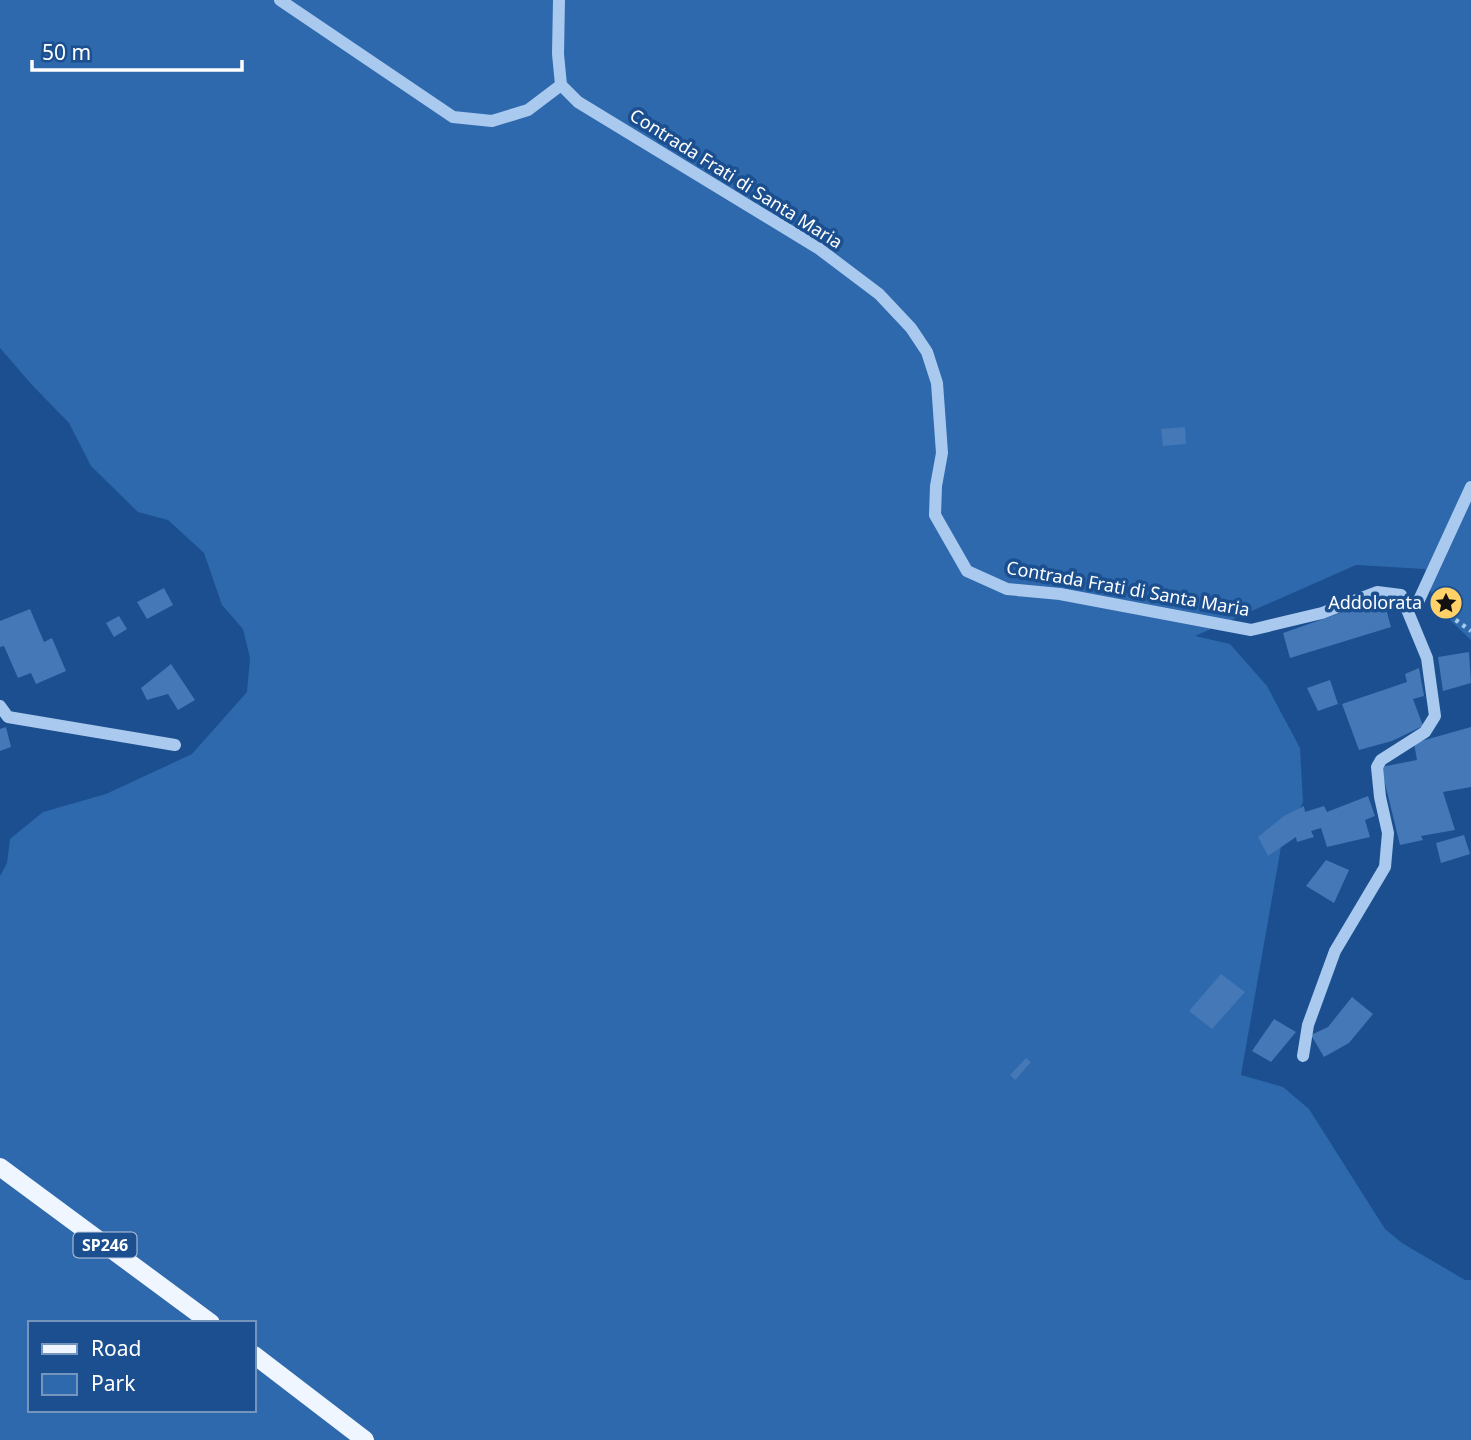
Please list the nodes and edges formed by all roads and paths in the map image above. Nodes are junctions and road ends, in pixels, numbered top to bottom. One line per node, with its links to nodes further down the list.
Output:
1 (280, 0): 3 (street)
2 (559, 0): 3 (street)
3 (561, 85): 8 (street, Contrada Frati di Santa Maria)
4 (1471, 487): 5 (street)
5 (1419, 600)
6 (3, 714): 7 (street)
7 (175, 745)
8 (1303, 1056)
9 (0, 1167): 10 (main road, SP246)
10 (208, 1321)
11 (256, 1357): 12 (main road)
12 (365, 1440)

